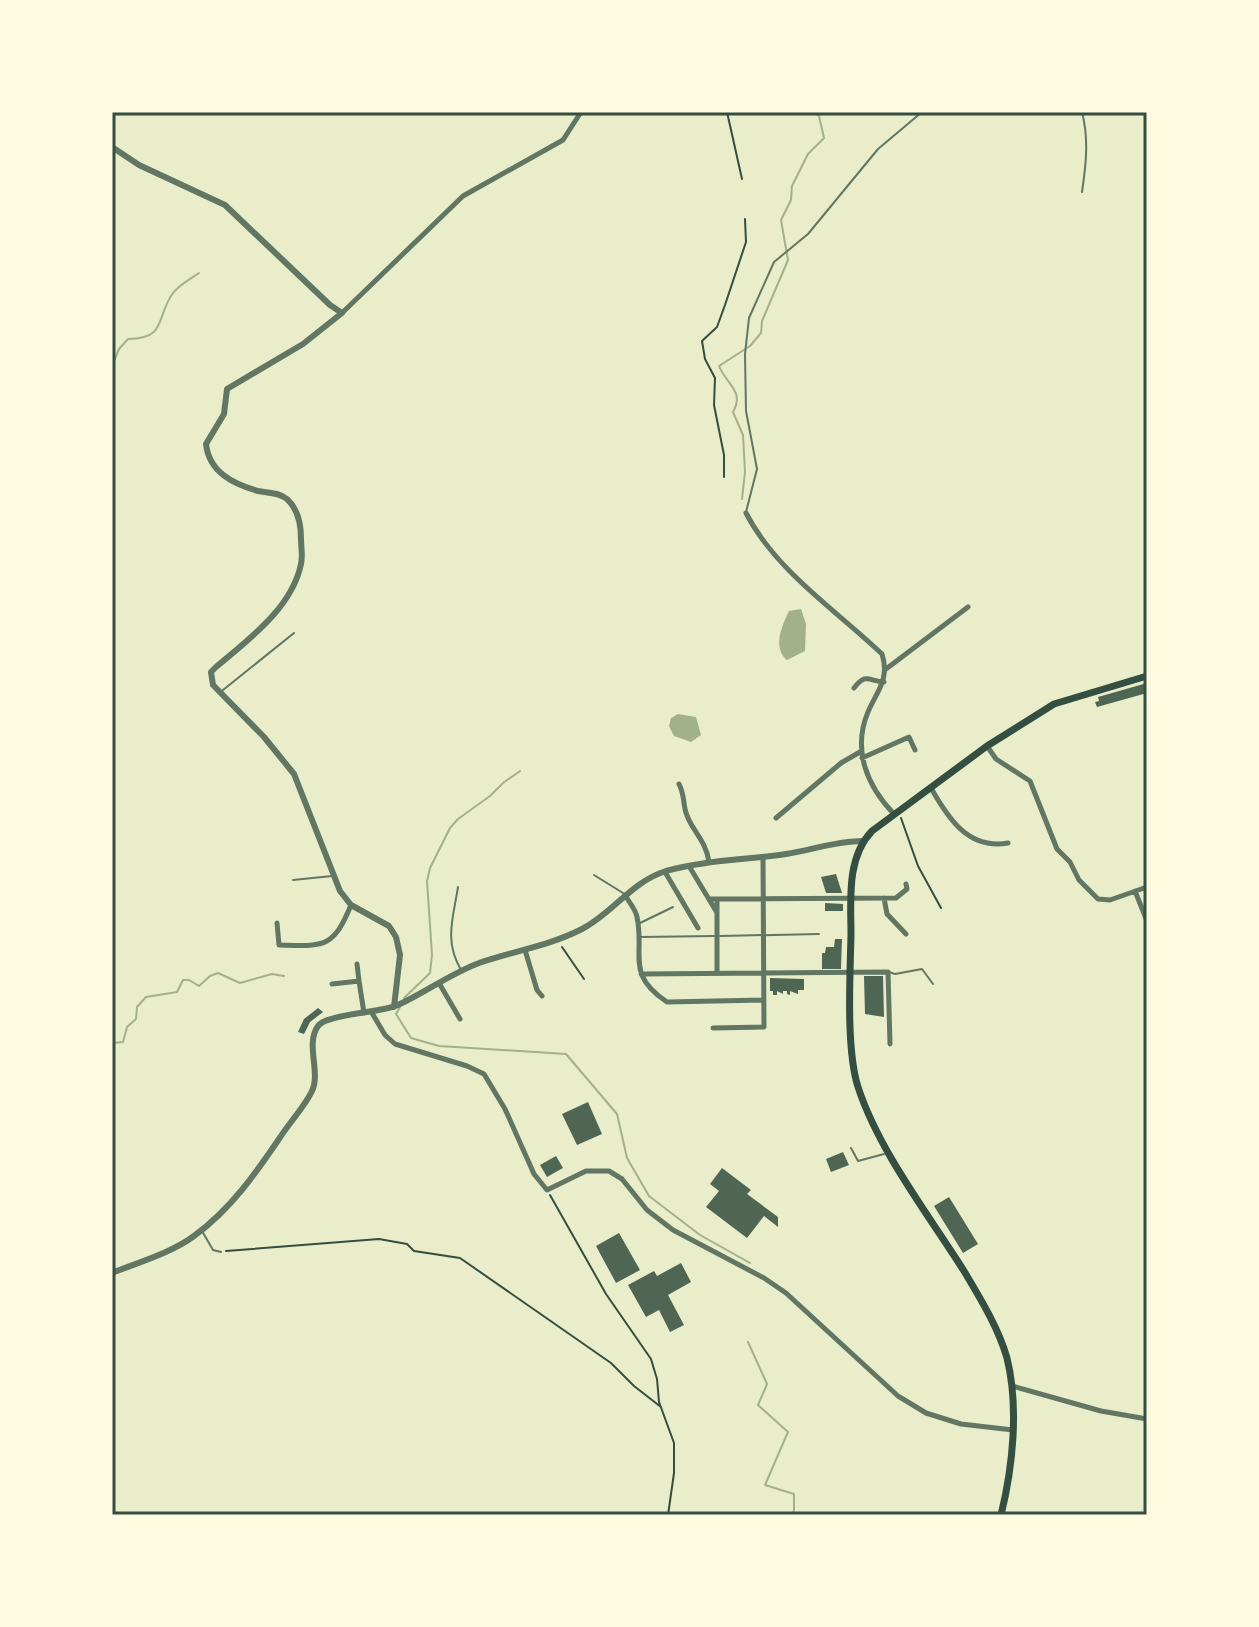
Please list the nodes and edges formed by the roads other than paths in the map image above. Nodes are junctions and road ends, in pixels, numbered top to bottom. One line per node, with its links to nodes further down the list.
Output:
1 (581, 112): 6 (street)
2 (922, 112): 7 (lane)
3 (1082, 112): 5 (lane)
4 (112, 147): 6 (street)
5 (1082, 192)
6 (342, 313): 14 (street)
7 (746, 513): 10 (street)
8 (968, 607): 10 (street)
9 (294, 633): 14 (lane)
10 (885, 669): 12 (street)
11 (1147, 676): 15 (main road)
12 (884, 682): 13 (street); 17 (street)
13 (854, 688)
14 (220, 693): 28 (street)
15 (987, 746): 19 (main road); 34 (street)
16 (915, 750): 17 (street)
17 (861, 755): 20 (street); 21 (street)
18 (679, 784): 25 (street)
19 (930, 787): 20 (main road); 23 (street)
20 (897, 813): 22 (main road)
21 (776, 818)
22 (863, 841): 24 (street); 36 (main road)
23 (1008, 843)
24 (763, 857): 25 (street); 40 (street)
25 (709, 862): 26 (street)
26 (689, 866): 27 (street); 38 (street)
27 (665, 872): 35 (street); 47 (street)
28 (333, 875): 30 (lane); 41 (street)
29 (594, 875): 35 (lane)
30 (293, 880)
31 (906, 884): 37 (street)
32 (458, 887): 55 (lane)
33 (1147, 887): 34 (street)
34 (1135, 891): 44 (street)
35 (624, 894): 46 (street); 53 (street)
36 (851, 898): 37 (street); 40 (street); 56 (main road)
37 (884, 898): 49 (street)
38 (709, 899): 39 (street); 43 (street)
39 (717, 899): 40 (street); 43 (street)
40 (763, 899): 50 (street)
41 (351, 905): 45 (street); 67 (street)
42 (673, 907): 46 (lane)
43 (717, 912): 51 (street)
44 (1147, 921)
45 (277, 923)
46 (637, 925): 52 (street)
47 (698, 928)
48 (819, 934): 50 (lane)
49 (906, 934)
50 (763, 935): 51 (lane); 59 (street)
51 (717, 936): 52 (lane); 58 (street)
52 (637, 937): 60 (street)
53 (525, 950): 55 (street); 65 (street)
54 (357, 964): 61 (street)
55 (461, 970): 62 (street)
56 (850, 972): 57 (street); 59 (street); 73 (main road)
57 (888, 972): 64 (lane); 71 (street)
58 (717, 973): 59 (street); 60 (street)
59 (764, 973): 66 (street)
60 (641, 974): 66 (street)
61 (359, 981): 63 (street); 68 (street)
62 (439, 983): 67 (street); 69 (street)
63 (332, 984)
64 (933, 984)
65 (542, 996)
66 (764, 1000): 70 (street)
67 (395, 1006): 68 (street)
68 (368, 1014): 74 (street); 79 (street)
69 (460, 1019)
70 (713, 1028)
71 (890, 1044)
72 (851, 1148): 73 (lane)
73 (888, 1152): 77 (main road)
74 (202, 1230): 75 (lane); 76 (street)
75 (221, 1252)
76 (112, 1273)
77 (1011, 1386): 78 (street); 79 (main road)
78 (1147, 1419)
79 (1013, 1430): 80 (main road)
80 (1001, 1515)

